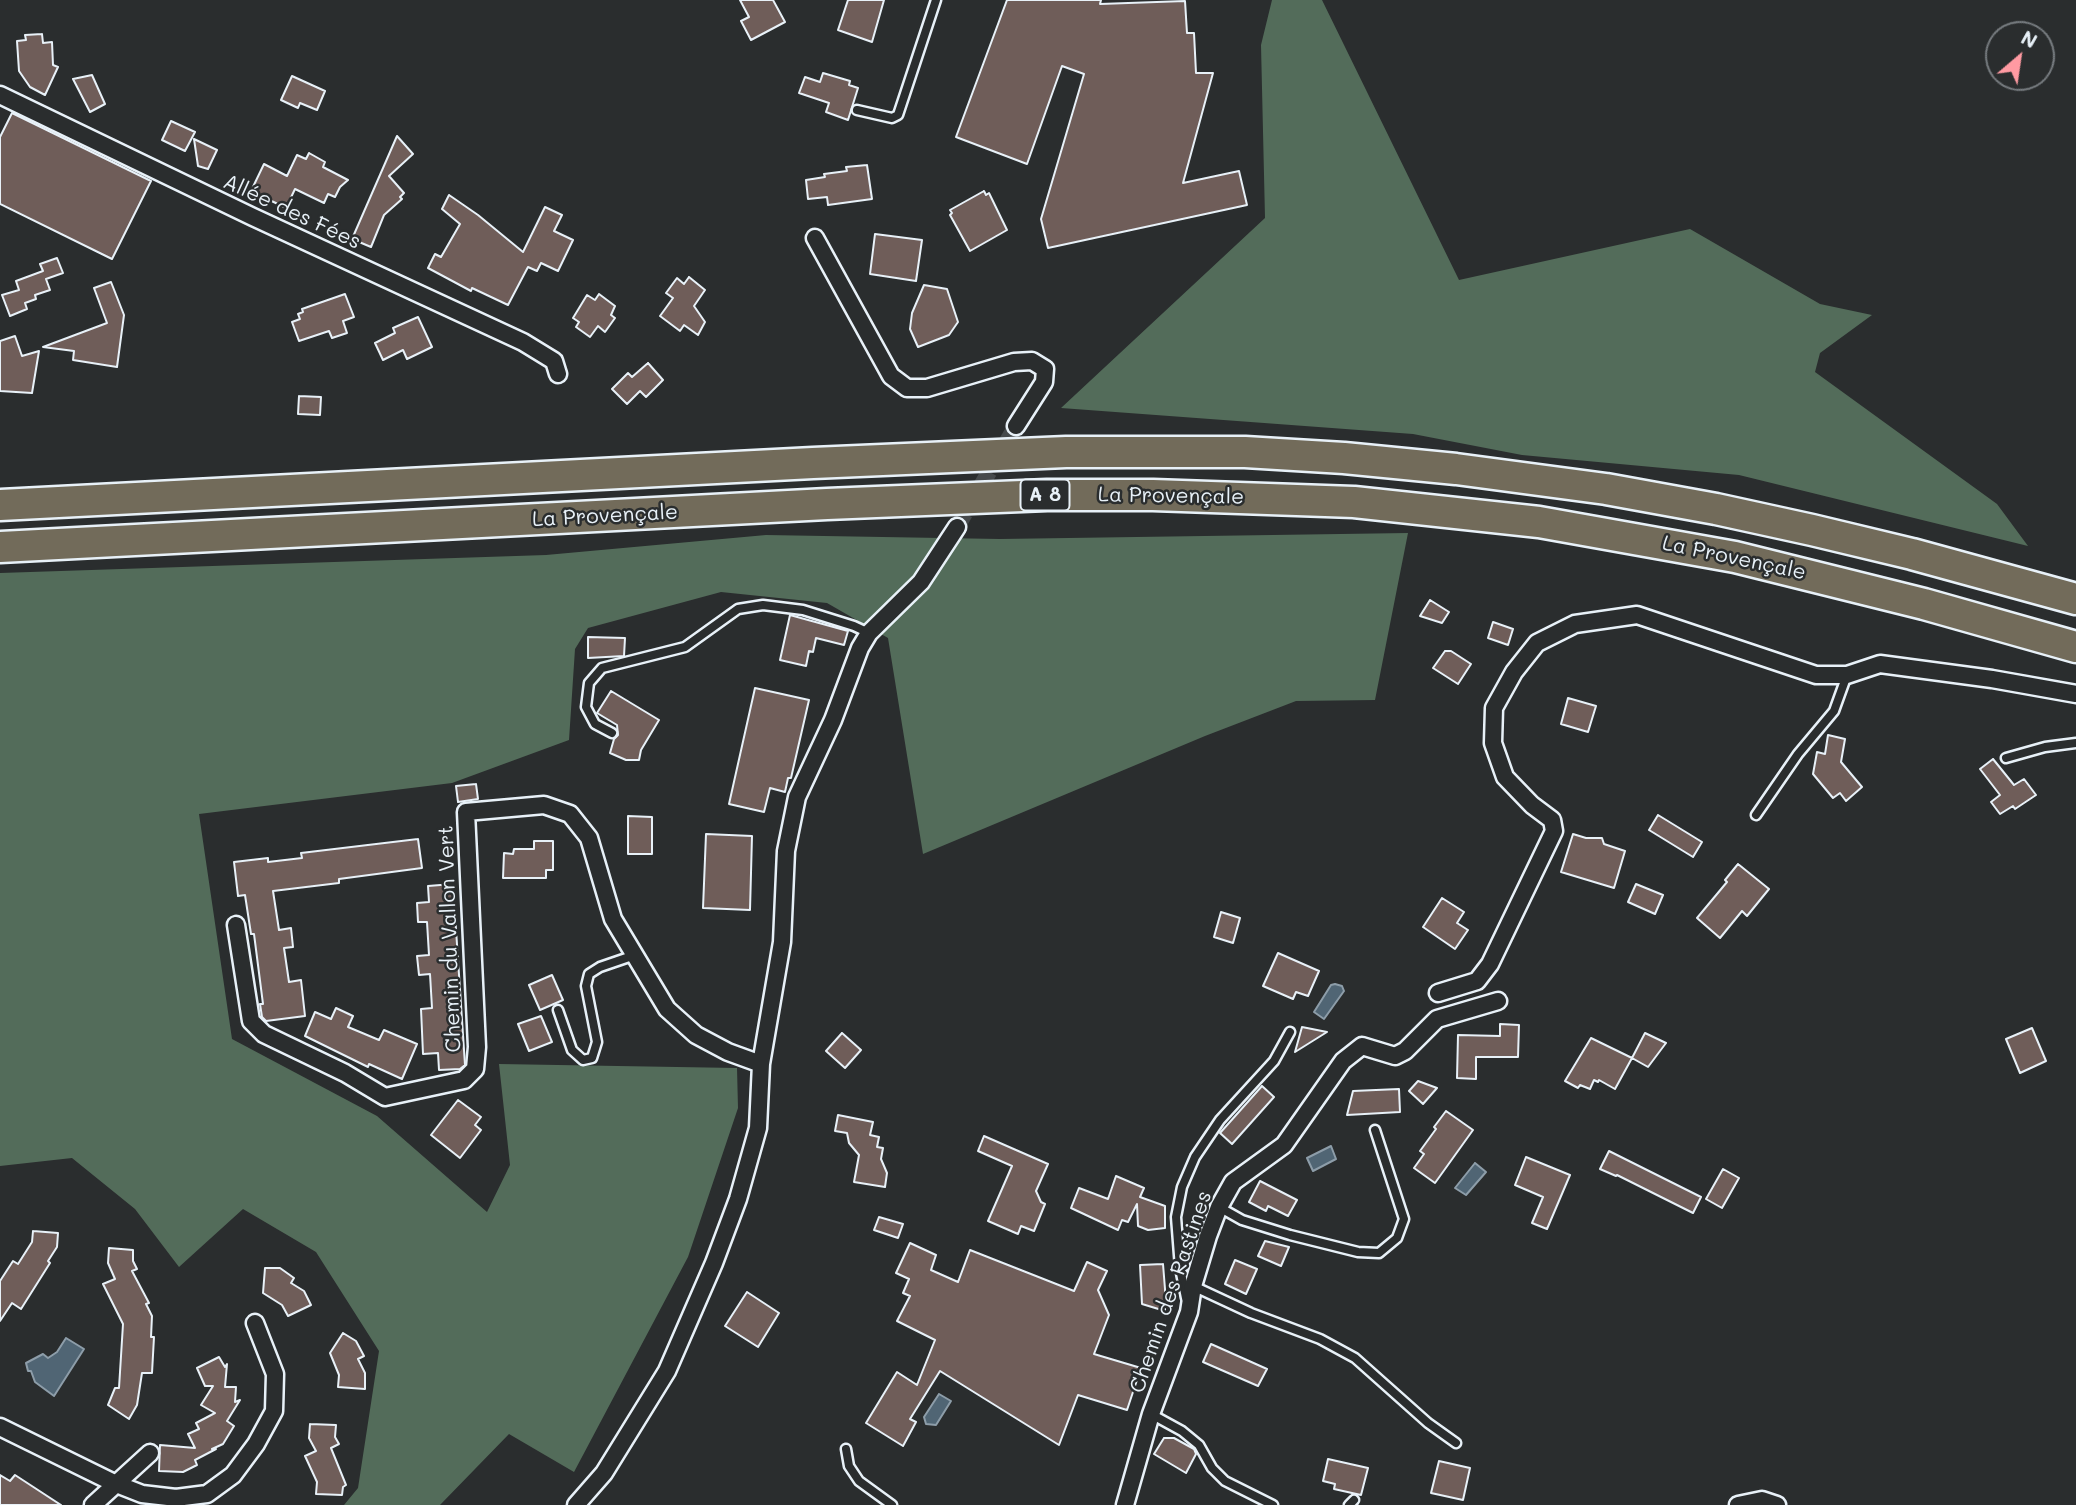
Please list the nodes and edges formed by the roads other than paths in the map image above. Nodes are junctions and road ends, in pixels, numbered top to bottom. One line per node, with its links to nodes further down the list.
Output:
1 (936, 0): 3 (lane)
2 (0, 95): 5 (street, Allée des Fées)
3 (856, 110)
4 (815, 238): 6 (street)
5 (558, 374)
6 (1016, 426)
7 (0, 505): 10 (highway, La Provençale / A 8)
8 (957, 527): 11 (street)
9 (0, 547): 12 (highway, La Provençale / A 8)
10 (2076, 599)
11 (869, 633): 15 (lane); 25 (street)
12 (2076, 647)
13 (1847, 675): 14 (street); 18 (lane); 21 (street)
14 (2076, 694)
15 (612, 733)
16 (2076, 743): 17 (lane)
17 (2006, 758)
18 (1756, 815)
19 (236, 925): 20 (street, Chemin du Vallon Vert)
20 (635, 955): 23 (lane); 25 (street, Chemin du Vallon Vert)
21 (1438, 993)
22 (1498, 1001): 27 (street, Chemin des Rastines)
23 (558, 1010)
24 (1290, 1032): 29 (lane)
25 (761, 1064): 38 (street)
26 (1375, 1130): 27 (lane)
27 (1219, 1206): 28 (street, Chemin des Rastines)
28 (1194, 1286): 29 (street, Chemin des Rastines); 33 (lane)
29 (1189, 1311): 31 (street, Chemin des Rastines)
30 (255, 1323): 36 (street)
31 (1151, 1414): 40 (street, Chemin des Rastines); 41 (lane)
32 (0, 1426): 36 (street)
33 (1456, 1443)
34 (846, 1449): 39 (lane)
35 (150, 1453): 36 (street)
36 (114, 1483): 37 (street)
37 (93, 1505)
38 (576, 1505)
39 (892, 1505)
40 (1125, 1505)
41 (1273, 1505)
42 (1738, 1505): 43 (street)
43 (1777, 1505)

